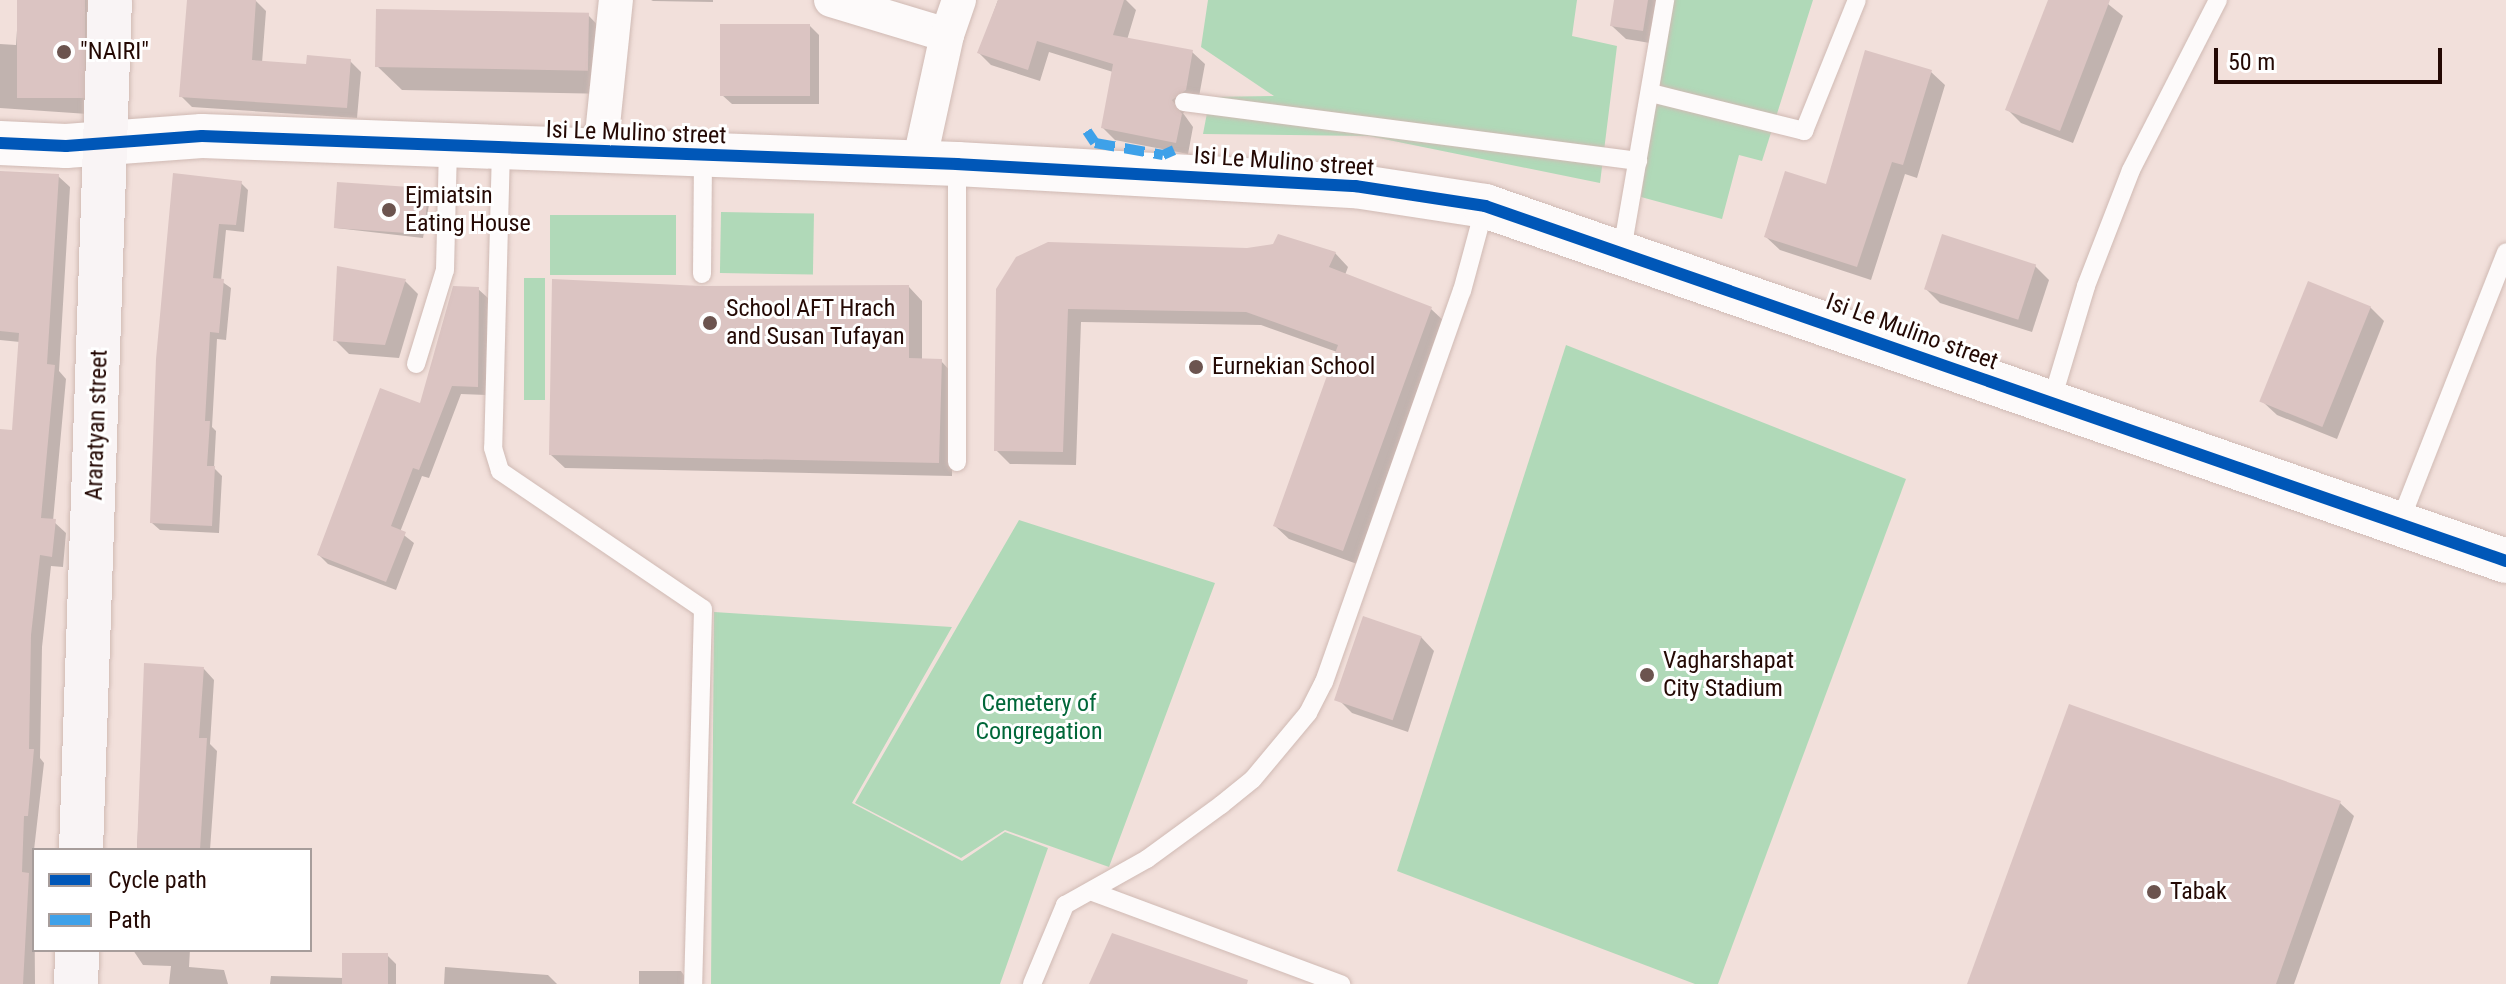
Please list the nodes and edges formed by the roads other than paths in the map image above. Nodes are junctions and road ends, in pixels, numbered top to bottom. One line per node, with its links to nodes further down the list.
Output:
1 (110, 0): 11 (main road, Araratyan street)
2 (616, 0): 15 (street)
3 (831, 0): 8 (street)
4 (959, 0): 8 (street)
5 (1665, 0): 9 (lane)
6 (1857, 0): 9 (lane)
7 (2218, 0): 24 (lane)
8 (947, 35): 18 (street)
9 (1651, 93): 17 (lane)
10 (1184, 102): 17 (lane)
11 (106, 141): 12 (street, Isi Le Mulino street); 13 (street, Isi Le Mulino street); 28 (main road, Araratyan street)
12 (0, 143)
13 (448, 149): 14 (street, Isi Le Mulino street); 23 (lane)
14 (501, 149): 15 (street, Isi Le Mulino street); 32 (lane)
15 (600, 154): 16 (street, Isi Le Mulino street)
16 (703, 158): 18 (street, Isi Le Mulino street); 22 (lane)
17 (1638, 161): 20 (lane)
18 (938, 164): 19 (street, Isi Le Mulino street); 25 (lane)
19 (1485, 206): 20 (street, Isi Le Mulino street); 29 (lane)
20 (1622, 250): 24 (street, Isi Le Mulino street)
21 (2506, 252): 26 (lane)
22 (702, 274)
23 (416, 364)
24 (2051, 406): 26 (street, Isi Le Mulino street)
25 (957, 462)
26 (2399, 524): 27 (street, Isi Le Mulino street)
27 (2506, 561)
28 (81, 848)
29 (1093, 892): 33 (lane); 34 (lane)
30 (77, 952): 31 (main road)
31 (76, 984)
32 (693, 984)
33 (1032, 984)
34 (1341, 984)

